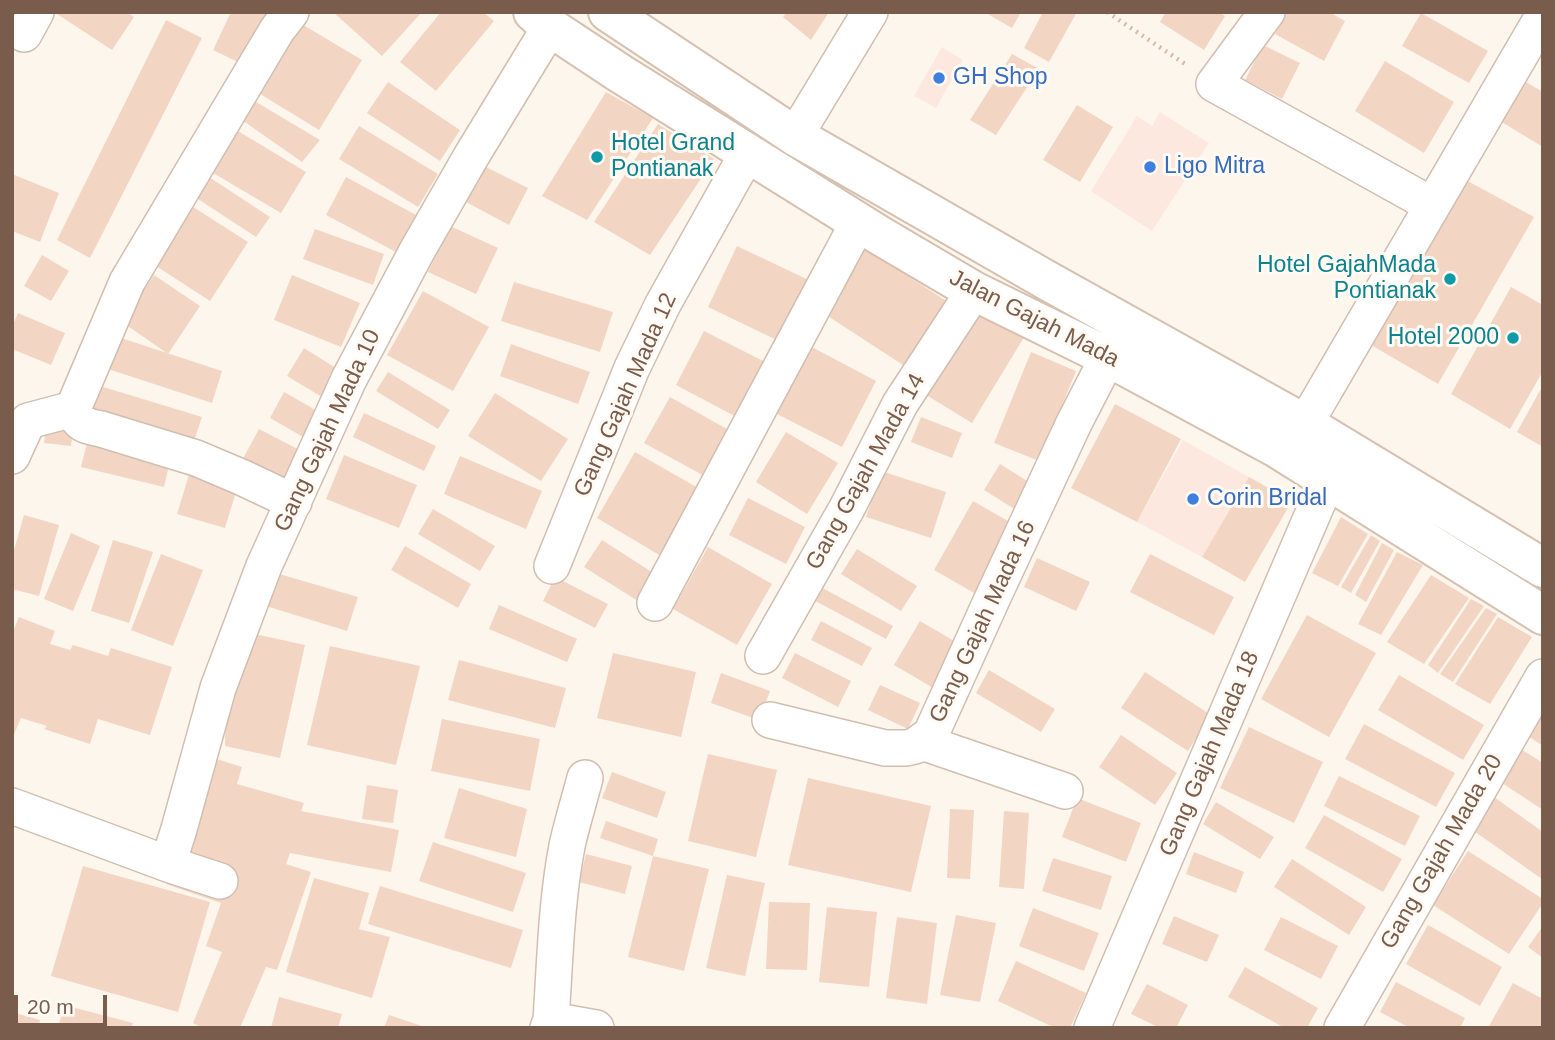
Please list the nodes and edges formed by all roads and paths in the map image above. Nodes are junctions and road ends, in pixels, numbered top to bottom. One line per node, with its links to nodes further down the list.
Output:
1 (291, 12): 17 (street)
2 (608, 12): 8 (street, Jalan Gajah Mada)
3 (870, 12): 11 (street)
4 (1107, 12): 10 (path)
5 (1267, 12): 10 (street)
6 (1543, 16): 13 (street)
7 (542, 20): 9 (street, Jalan Gajah Mada); 21 (street, Gang Gajah Mada 10)
8 (644, 36): 9 (street); 11 (street, Jalan Gajah Mada)
9 (621, 74): 12 (street, Jalan Gajah Mada)
10 (1214, 84): 13 (street)
11 (795, 136): 18 (street, Jalan Gajah Mada)
12 (747, 154): 14 (street, Jalan Gajah Mada); 22 (street, Gang Gajah Mada 12)
13 (1432, 205): 18 (street)
14 (859, 222): 15 (street, Jalan Gajah Mada); 24 (street)
15 (974, 291): 16 (street, Jalan Gajah Mada); 26 (street, Gang Gajah Mada 14)
16 (1108, 357): 20 (street, Jalan Gajah Mada); 29 (street, Gang Gajah Mada 16)
17 (73, 409): 19 (street); 21 (street)
18 (1305, 424): 23 (street, Jalan Gajah Mada)
19 (12, 456)
20 (1327, 481): 25 (street, Jalan Gajah Mada); 37 (street, Gang Gajah Mada 18)
21 (294, 502): 33 (street, Gang Gajah Mada 10)
22 (552, 566)
23 (1543, 568)
24 (655, 603)
25 (1543, 615)
26 (763, 656)
27 (1543, 677): 38 (street, Gang Gajah Mada 20)
28 (770, 720): 29 (street, Gang Gajah Mada 16)
29 (922, 742): 31 (street)
30 (585, 778): 35 (street)
31 (1065, 791)
32 (12, 806): 33 (street)
33 (168, 864): 34 (street)
34 (220, 881)
35 (550, 1024): 36 (street)
36 (596, 1028)
37 (1092, 1028)
38 (1342, 1028)

